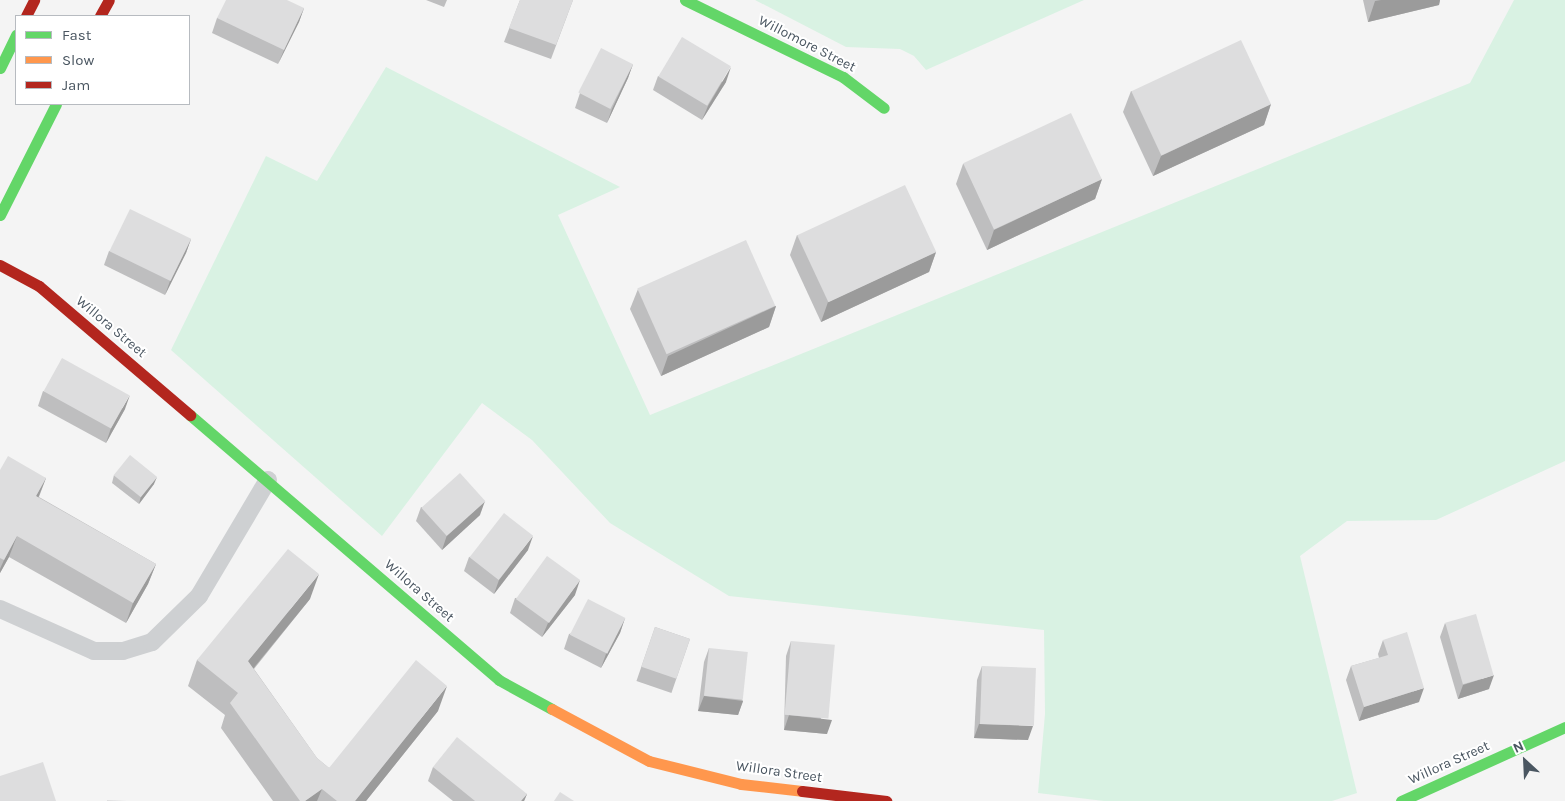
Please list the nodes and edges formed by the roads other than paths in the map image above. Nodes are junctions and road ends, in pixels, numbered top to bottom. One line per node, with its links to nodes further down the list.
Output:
1 (34, 0): 4 (street)
2 (109, 0): 5 (street)
3 (685, 0): 9 (street, Willomore Street)
4 (26, 15)
5 (101, 15)
6 (15, 37): 7 (street)
7 (0, 68)
8 (55, 105): 10 (street)
9 (884, 108)
10 (0, 215)
11 (0, 266): 12 (street, Willora Street)
12 (268, 480): 13 (lane); 15 (street, Willora Street)
13 (0, 609)
14 (1565, 727): 16 (street, Willora Street)
15 (886, 801)
16 (1401, 801)

